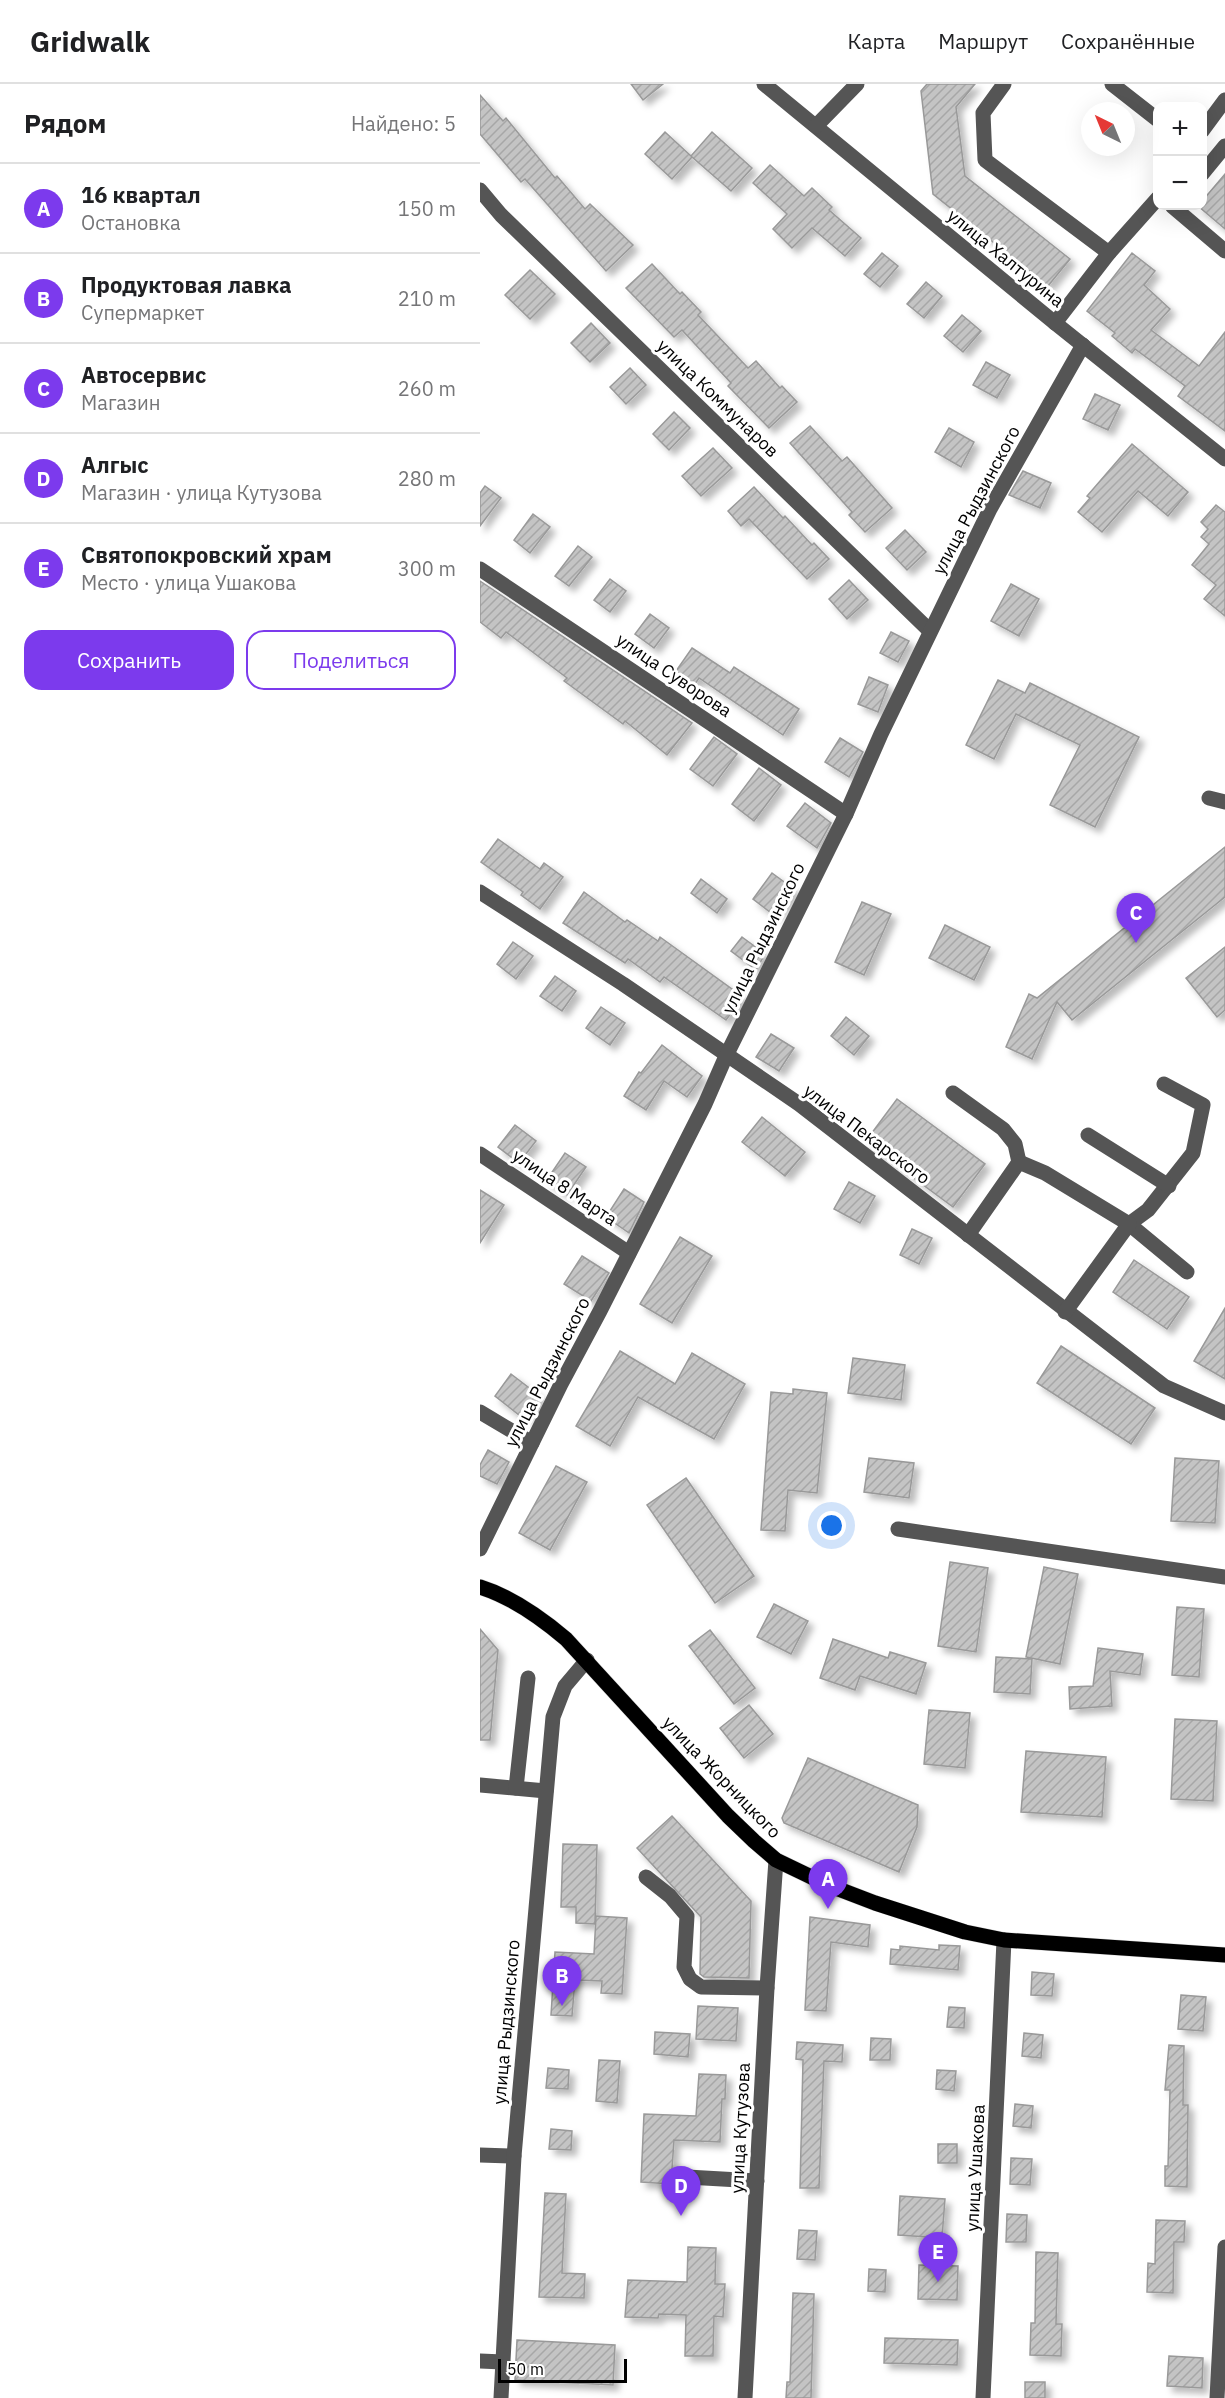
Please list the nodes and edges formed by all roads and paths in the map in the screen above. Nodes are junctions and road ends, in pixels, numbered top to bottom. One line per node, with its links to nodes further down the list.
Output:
1 (764, 84): 8 (street, улица Халтурина)
2 (857, 84): 8 (street)
3 (1004, 84): 15 (street)
4 (1112, 84): 6 (street)
5 (1225, 100): 7 (street)
6 (1153, 116)
7 (1207, 125)
8 (816, 126): 16 (street, улица Халтурина)
9 (1223, 152): 10 (street)
10 (1207, 170)
11 (480, 190): 20 (street, улица Коммунаров)
12 (1153, 204): 15 (street)
13 (1177, 210): 14 (street)
14 (1225, 251)
15 (1109, 253): 16 (street)
16 (1055, 323): 17 (street, улица Халтурина)
17 (1083, 345): 18 (street, улица Халтурина); 20 (street, улица Рыдзинского)
18 (1225, 459)
19 (480, 569): 23 (street, улица Суворова)
20 (930, 631): 23 (street, улица Рыдзинского)
21 (1209, 798): 22 (street)
22 (1225, 802)
23 (846, 814): 25 (street, улица Рыдзинского)
24 (480, 891): 25 (street, улица Пекарского)
25 (726, 1056): 33 (street, улица Пекарского); 34 (street, улица Рыдзинского)
26 (1164, 1084): 31 (street)
27 (953, 1093): 30 (street)
28 (1088, 1135): 31 (street)
29 (480, 1154): 34 (street, улица 8 Марта)
30 (1019, 1162): 32 (street); 33 (street)
31 (1169, 1186): 32 (street)
32 (1129, 1224): 35 (street); 36 (street)
33 (968, 1235): 36 (street, улица Пекарского)
34 (629, 1253): 39 (street, улица Рыдзинского)
35 (1187, 1272)
36 (1065, 1312): 38 (street, улица Пекарского)
37 (480, 1412): 39 (street)
38 (1225, 1413)
39 (532, 1443): 41 (street, улица Рыдзинского)
40 (898, 1529): 42 (street)
41 (480, 1549)
42 (1225, 1577)
43 (480, 1587): 44 (main road, улица Жорницкого)
44 (587, 1660): 48 (street, улица Рыдзинского); 49 (main road, улица Жорницкого)
45 (528, 1678): 47 (street)
46 (480, 1785): 47 (street)
47 (516, 1788): 48 (street)
48 (546, 1791): 55 (street, улица Рыдзинского)
49 (776, 1860): 51 (main road, улица Жорницкого); 53 (street, улица Кутузова)
50 (646, 1877): 53 (street)
51 (1004, 1940): 52 (main road, улица Жорницкого); 63 (street, улица Ушакова)
52 (1225, 1955)
53 (767, 1988): 57 (street, улица Кутузова)
54 (480, 2155): 55 (street)
55 (514, 2156): 60 (street, улица Рыдзинского)
56 (687, 2177): 57 (street)
57 (757, 2181): 62 (street, улица Кутузова)
58 (1225, 2247): 64 (street)
59 (480, 2361): 60 (street)
60 (503, 2362): 61 (street, улица Рыдзинского)
61 (501, 2398)
62 (745, 2398)
63 (984, 2398)
64 (1217, 2398)

